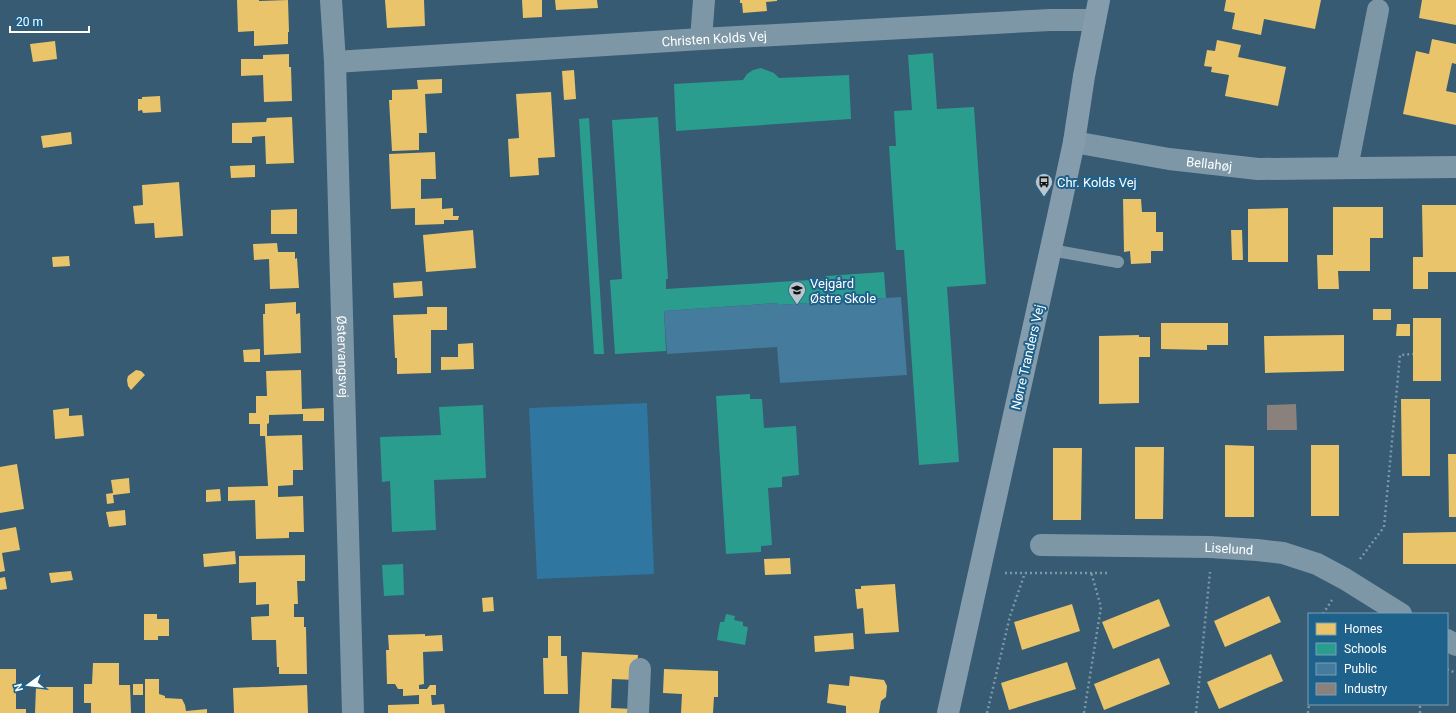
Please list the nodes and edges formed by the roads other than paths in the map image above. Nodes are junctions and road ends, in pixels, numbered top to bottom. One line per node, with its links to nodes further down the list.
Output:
1 (331, 0): 6 (street, Østervangsvej)
2 (704, 0): 5 (street)
3 (1097, 10): 5 (street, Christen Kolds Vej); 7 (street, Nørre Tranders Vej)
4 (1378, 10): 9 (street)
5 (702, 39): 6 (street, Christen Kolds Vej)
6 (335, 62): 15 (street, Østervangsvej)
7 (1074, 142): 9 (street, Bellahøj); 10 (street, Nørre Tranders Vej)
8 (1456, 167): 9 (street, Bellahøj)
9 (1347, 168)
10 (1051, 250): 11 (lane); 17 (street, Nørre Tranders Vej)
11 (1118, 262)
12 (1041, 546): 13 (street, Liselund)
13 (1399, 613)
14 (640, 669): 16 (street)
15 (353, 713)
16 (638, 713)
17 (948, 713)

